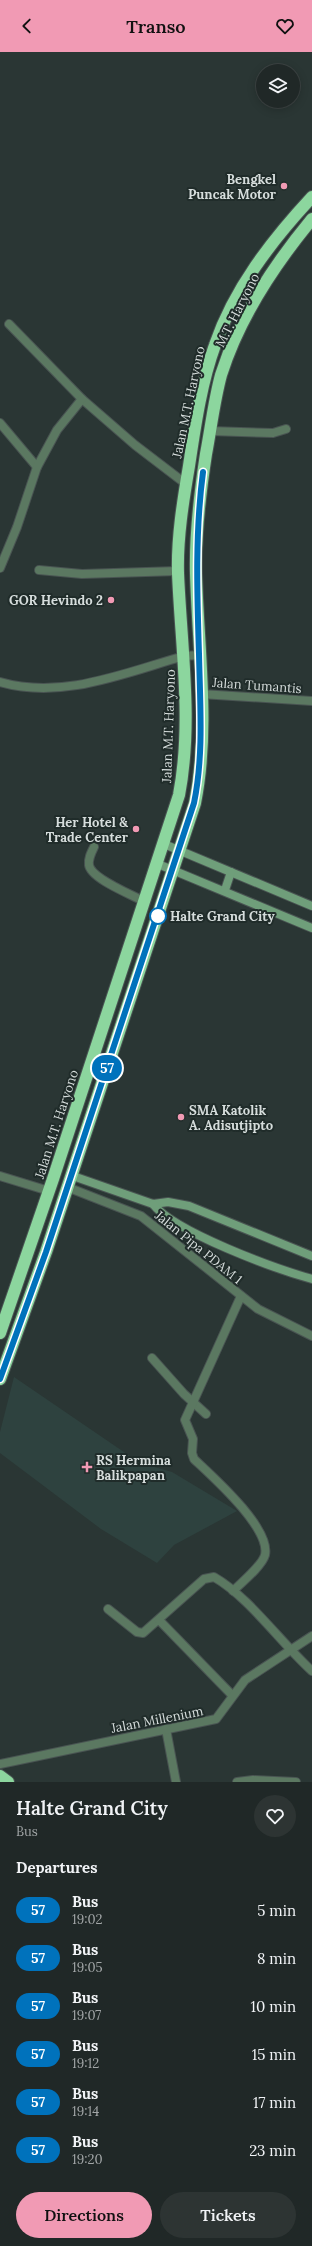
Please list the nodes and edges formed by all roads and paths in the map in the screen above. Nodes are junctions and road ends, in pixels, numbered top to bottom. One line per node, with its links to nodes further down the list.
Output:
1 (312, 197): 9 (highway, Jalan M.T. Haryono)
2 (312, 219): 7 (highway, M.T. Haryono)
3 (9, 324): 4 (street)
4 (82, 399): 8 (street); 9 (street)
5 (0, 423): 8 (street)
6 (286, 429): 7 (street)
7 (210, 431): 13 (highway, M.T. Haryono)
8 (37, 467): 10 (street)
9 (186, 484): 12 (highway, Jalan M.T. Haryono)
10 (0, 568)
11 (39, 570): 12 (street)
12 (178, 571): 14 (highway, Jalan M.T. Haryono)
13 (199, 654): 14 (street); 16 (highway)
14 (184, 656): 15 (street); 18 (highway, Jalan M.T. Haryono)
15 (0, 682)
16 (201, 694): 17 (street, Jalan Tumantis); 20 (highway)
17 (312, 701)
18 (164, 844): 20 (street); 21 (highway, Jalan M.T. Haryono)
19 (94, 847): 25 (street)
20 (179, 849): 22 (highway); 23 (street)
21 (158, 864): 22 (street); 25 (highway, Jalan M.T. Haryono)
22 (172, 870): 24 (street); 29 (highway)
23 (231, 872): 24 (street); 26 (street)
24 (225, 890): 27 (street)
25 (146, 902): 30 (highway, Jalan M.T. Haryono)
26 (312, 906)
27 (312, 928)
28 (0, 1176): 30 (street)
29 (69, 1181): 31 (street); 34 (street, Jalan Pipa PDAM 1); 38 (highway)
30 (49, 1191): 35 (highway, Jalan M.T. Haryono)
31 (153, 1204): 32 (street); 33 (street)
32 (312, 1256)
33 (312, 1279)
34 (241, 1296): 36 (street, Jalan Pipa PDAM 1); 39 (street)
35 (0, 1332)
36 (312, 1336)
37 (152, 1358): 39 (street)
38 (0, 1379)
39 (192, 1401): 40 (street); 41 (street)
40 (206, 1414)
41 (233, 1591): 43 (street); 45 (street)
42 (108, 1609): 43 (street)
43 (159, 1620): 47 (street)
44 (312, 1636): 45 (street, Jalan Millenium)
45 (290, 1651): 46 (street); 47 (street, Jalan Millenium)
46 (312, 1671)
47 (232, 1695): 48 (street, Jalan Millenium)
48 (166, 1729): 49 (street, Jalan Millenium); 53 (street)
49 (0, 1764)
50 (0, 1776): 52 (highway)
51 (282, 1781): 54 (street); 55 (street)
52 (8, 1782)
53 (176, 1782)
54 (237, 1782)
55 (296, 1782)

